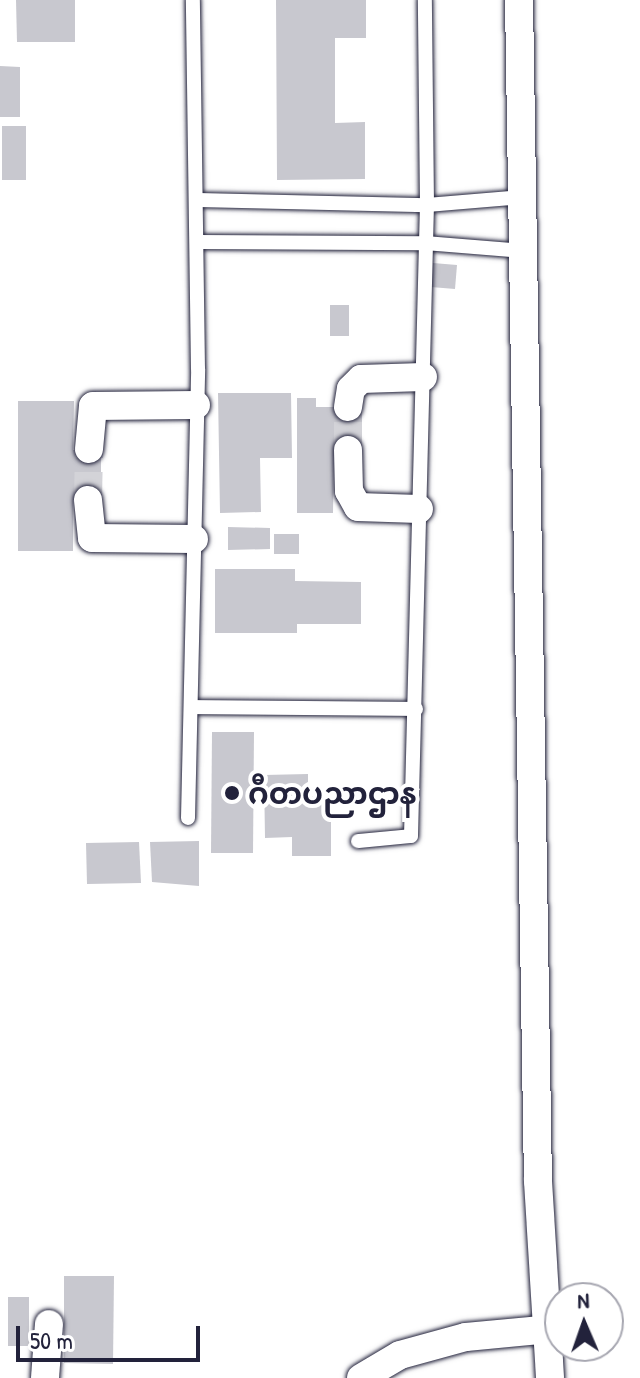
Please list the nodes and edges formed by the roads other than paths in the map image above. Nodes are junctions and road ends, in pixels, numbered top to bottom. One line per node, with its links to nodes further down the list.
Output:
1 (193, 0): 5 (lane)
2 (425, 0): 6 (lane)
3 (519, 0): 4 (street)
4 (523, 197): 6 (lane); 9 (street)
5 (198, 200): 6 (lane); 7 (lane)
6 (427, 205): 8 (lane)
7 (198, 242): 8 (lane); 11 (lane)
8 (425, 243): 9 (lane); 10 (lane)
9 (524, 251): 22 (street)
10 (423, 377): 12 (street); 16 (lane)
11 (196, 405): 13 (street); 17 (lane)
12 (348, 407)
13 (89, 449)
14 (348, 450): 16 (street)
15 (88, 500): 17 (street)
16 (419, 509): 19 (lane)
17 (194, 539): 18 (lane)
18 (191, 707): 19 (lane); 20 (lane)
19 (416, 709): 21 (lane)
20 (188, 818)
21 (358, 841)
22 (546, 1282)
23 (49, 1324): 25 (street)
24 (544, 1330): 26 (street)
25 (45, 1378)
26 (361, 1378)

